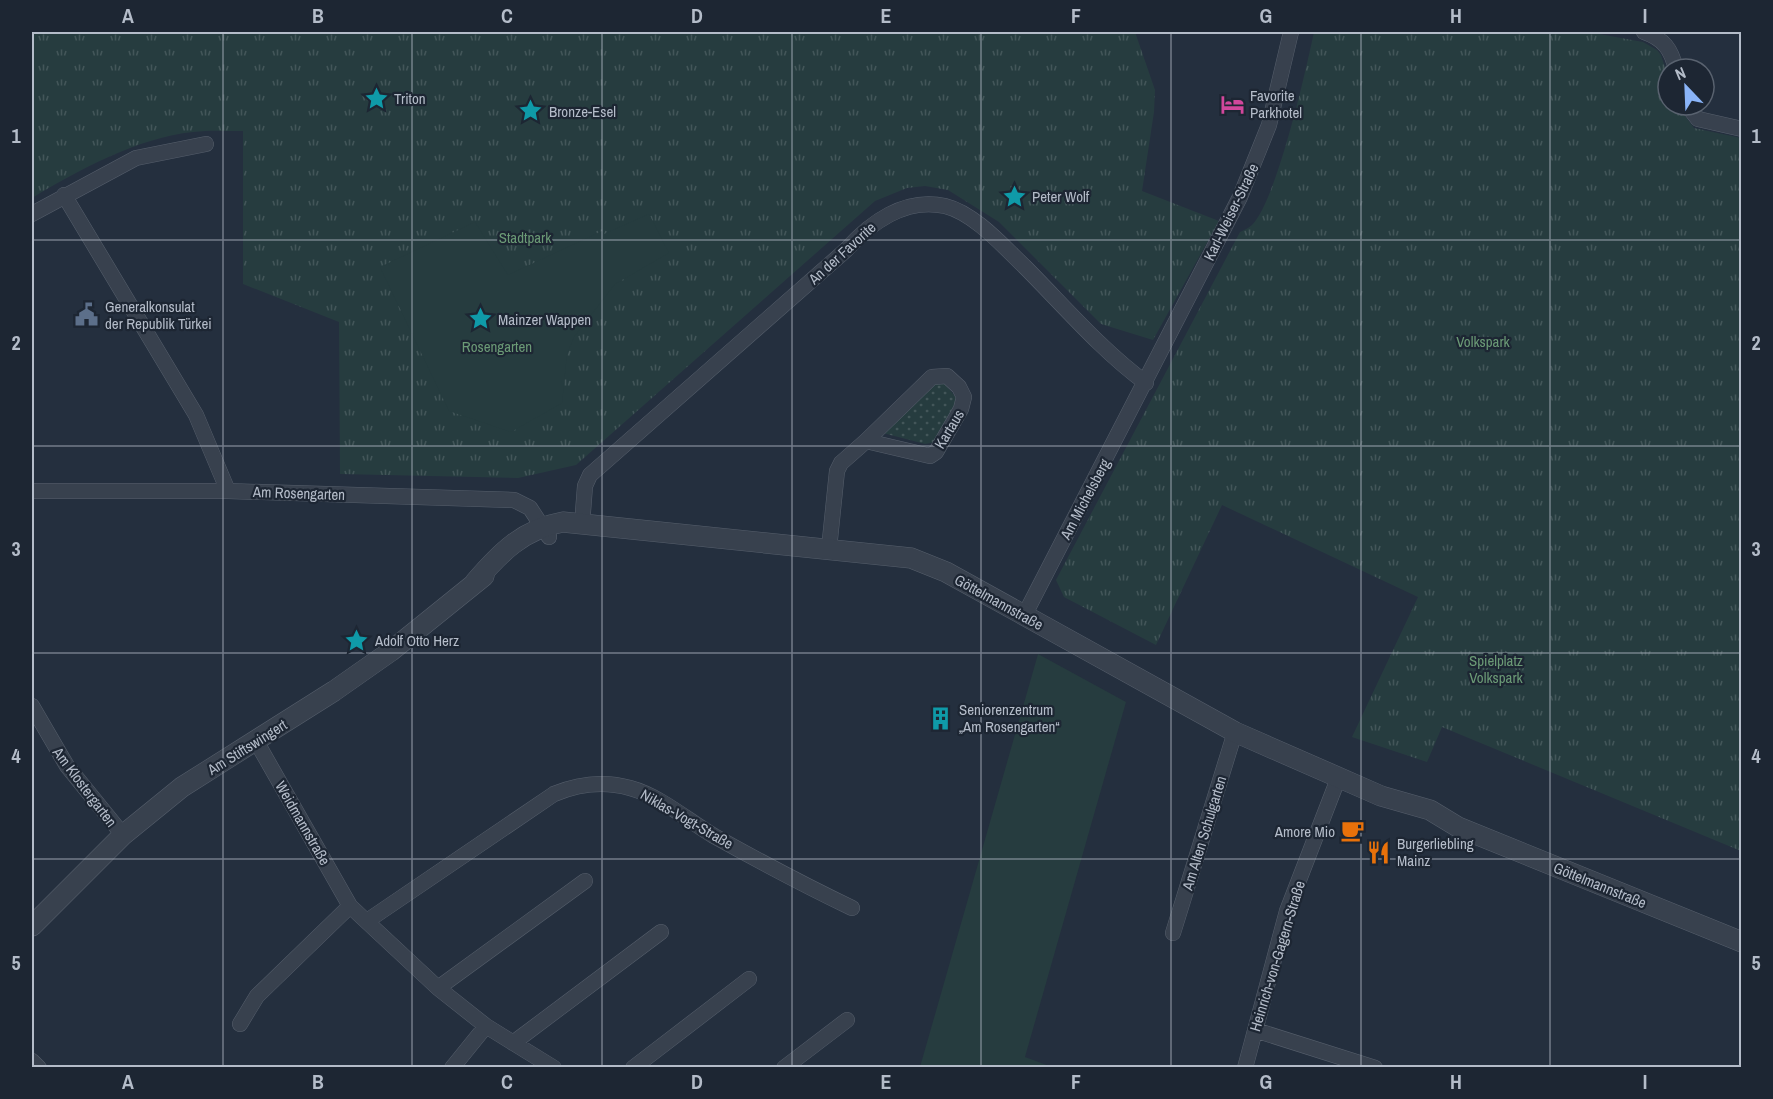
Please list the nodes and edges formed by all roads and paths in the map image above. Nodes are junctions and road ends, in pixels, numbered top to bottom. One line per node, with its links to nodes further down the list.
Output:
1 (1291, 32): 9 (street, Karl-Weiser-Straße)
2 (1644, 32): 3 (street)
3 (1673, 57)
4 (1696, 117): 5 (street)
5 (1742, 129)
6 (206, 144): 7 (street)
7 (64, 195): 8 (street); 12 (street)
8 (32, 214)
9 (1146, 383): 13 (street, An der Favorite); 16 (street, Am Michelsberg)
10 (866, 441): 10 (street, Kartaus); 15 (street, Kartaus)
11 (32, 491): 12 (street, Am Rosengarten)
12 (228, 491): 14 (street, Am Rosengarten)
13 (582, 525): 14 (street, Göttelmannstraße); 15 (street, Göttelmannstraße)
14 (546, 531): 19 (street, Am Stiftswingert)
15 (829, 549): 16 (street, Göttelmannstraße)
16 (1024, 616): 18 (street, Göttelmannstraße)
17 (32, 706): 21 (street, Am Klostergarten)
18 (1235, 732): 20 (street, Göttelmannstraße); 28 (street, Am Alten Schulgarten)
19 (256, 741): 21 (street, Am Stiftswingert); 23 (street, Weidmannstraße)
20 (1338, 778): 29 (street, Göttelmannstraße); 35 (street, Heinrich-von-Gagern-Straße)
21 (123, 835): 26 (street, Am Stiftswingert)
22 (585, 880): 31 (street)
23 (350, 906): 25 (street, Weidmannstraße); 33 (street)
24 (852, 908): 25 (street, Niklas-Vogt-Straße)
25 (368, 921): 31 (street, Weidmannstraße)
26 (32, 926)
27 (661, 932): 36 (street)
28 (1173, 933)
29 (1742, 942)
30 (749, 979): 39 (street)
31 (438, 988): 34 (street, Weidmannstraße)
32 (847, 1020): 40 (street)
33 (240, 1024)
34 (486, 1026): 36 (street, Weidmannstraße); 37 (street)
35 (1255, 1030): 41 (street, Heinrich-von-Gagern-Straße); 42 (street)
36 (513, 1043): 38 (street, Weidmannstraße)
37 (452, 1068)
38 (554, 1068)
39 (633, 1068)
40 (784, 1068)
41 (1245, 1068)
42 (1375, 1068)

